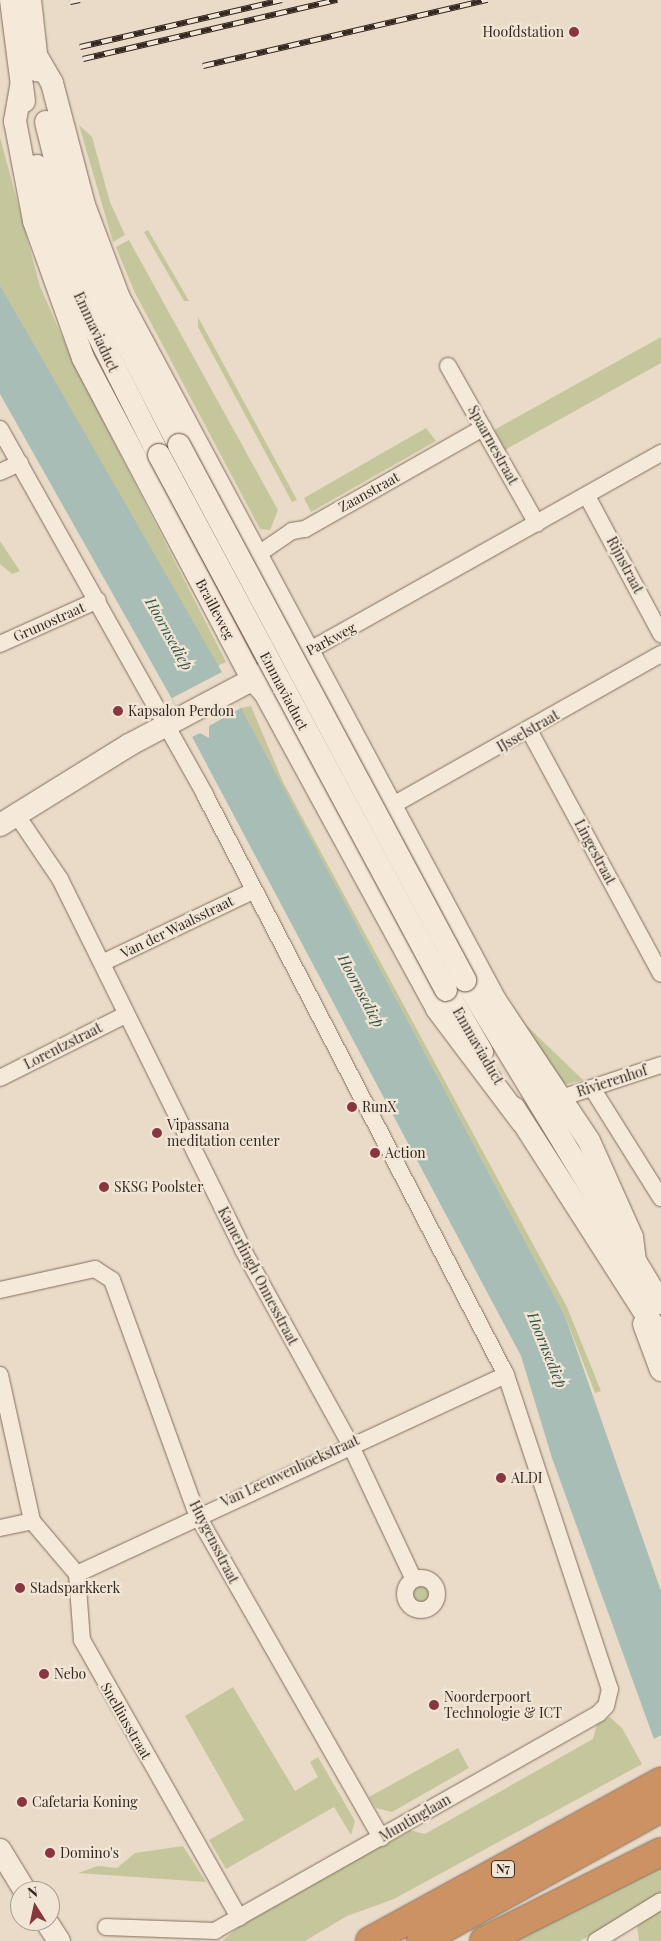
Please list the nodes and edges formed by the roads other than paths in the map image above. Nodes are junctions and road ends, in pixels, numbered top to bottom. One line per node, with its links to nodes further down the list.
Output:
1 (11, 0): 3 (main road, Emmaviaduct)
2 (30, 0): 3 (main road, Emmaviaduct)
3 (41, 139): 12 (main road); 18 (main road, Brailleweg); 26 (main road, Emmaviaduct, bridge); 26 (main road, Emmaviaduct, bridge)
4 (448, 366): 5 (street, Spaarnestraat)
5 (483, 428): 11 (street, Spaarnestraat); 12 (street, Zaanstraat)
6 (0, 429): 8 (street)
7 (661, 453): 10 (street, Parkweg)
8 (20, 463): 9 (street); 13 (street)
9 (0, 472)
10 (587, 496): 11 (street, Parkweg); 14 (street, Rijnstraat)
11 (538, 524): 16 (street, Parkweg)
12 (257, 555): 16 (main road)
13 (98, 600): 15 (street, Grunostraat); 19 (street)
14 (661, 634)
15 (0, 644)
16 (310, 650): 18 (main road, Parkweg); 21 (main road)
17 (661, 654): 20 (street, IJsselstraat)
18 (253, 680): 19 (main road, Parkweg); 32 (main road, Brailleweg)
19 (173, 721): 22 (main road, Parkweg); 23 (street)
20 (529, 730): 21 (street, IJsselstraat); 25 (street, Lingestraat)
21 (393, 806): 31 (main road)
22 (8, 820): 24 (street, Kamerlingh Onnesstraat)
23 (252, 891): 24 (street, Van der Waalsstraat); 41 (street)
24 (102, 963): 27 (street, Kamerlingh Onnesstraat)
25 (661, 974)
26 (456, 985): 32 (main road, Emmaviaduct); 34 (main road, Emmaviaduct)
27 (125, 1015): 29 (street, Lorentzstraat); 42 (street, Kamerlingh Onnesstraat)
28 (661, 1065): 30 (street, Rivierenhof)
29 (0, 1078)
30 (592, 1088): 31 (street, Rivierenhof); 33 (street)
31 (564, 1097): 34 (main road)
32 (522, 1122): 37 (main road, Emmaviaduct)
33 (661, 1198)
34 (635, 1260): 36 (main road, Emmaviaduct)
35 (0, 1290): 43 (street, Huygensstraat)
36 (661, 1303)
37 (638, 1307): 38 (main road, Emmaviaduct); 39 (main road)
38 (661, 1338)
39 (661, 1370)
40 (0, 1375): 44 (street)
41 (506, 1375): 42 (street, Van Leeuwenhoekstraat); 50 (street, Muntinglaan)
42 (350, 1444): 43 (street, Van Leeuwenhoekstraat); 47 (street, Kamerlingh Onnesstraat)
43 (197, 1515): 46 (street, Van Leeuwenhoekstraat); 50 (street, Huygensstraat)
44 (32, 1521): 45 (street); 46 (street)
45 (0, 1528)
46 (77, 1574): 54 (street, Snelliusstraat)
47 (414, 1580)
48 (661, 1782): 49 (highway, N7)
49 (652, 1826): 57 (highway, N7); 58 (highway, N7); 59 (highway, N7)
50 (381, 1838): 54 (street, Muntinglaan)
51 (0, 1850): 52 (main road)
52 (18, 1881)
53 (661, 1901): 60 (street)
54 (239, 1918): 56 (street, Muntinglaan)
55 (106, 1927): 56 (street, Muntinglaan)
56 (212, 1936)
57 (370, 1941)
58 (421, 1941)
59 (484, 1941)
60 (596, 1941)

